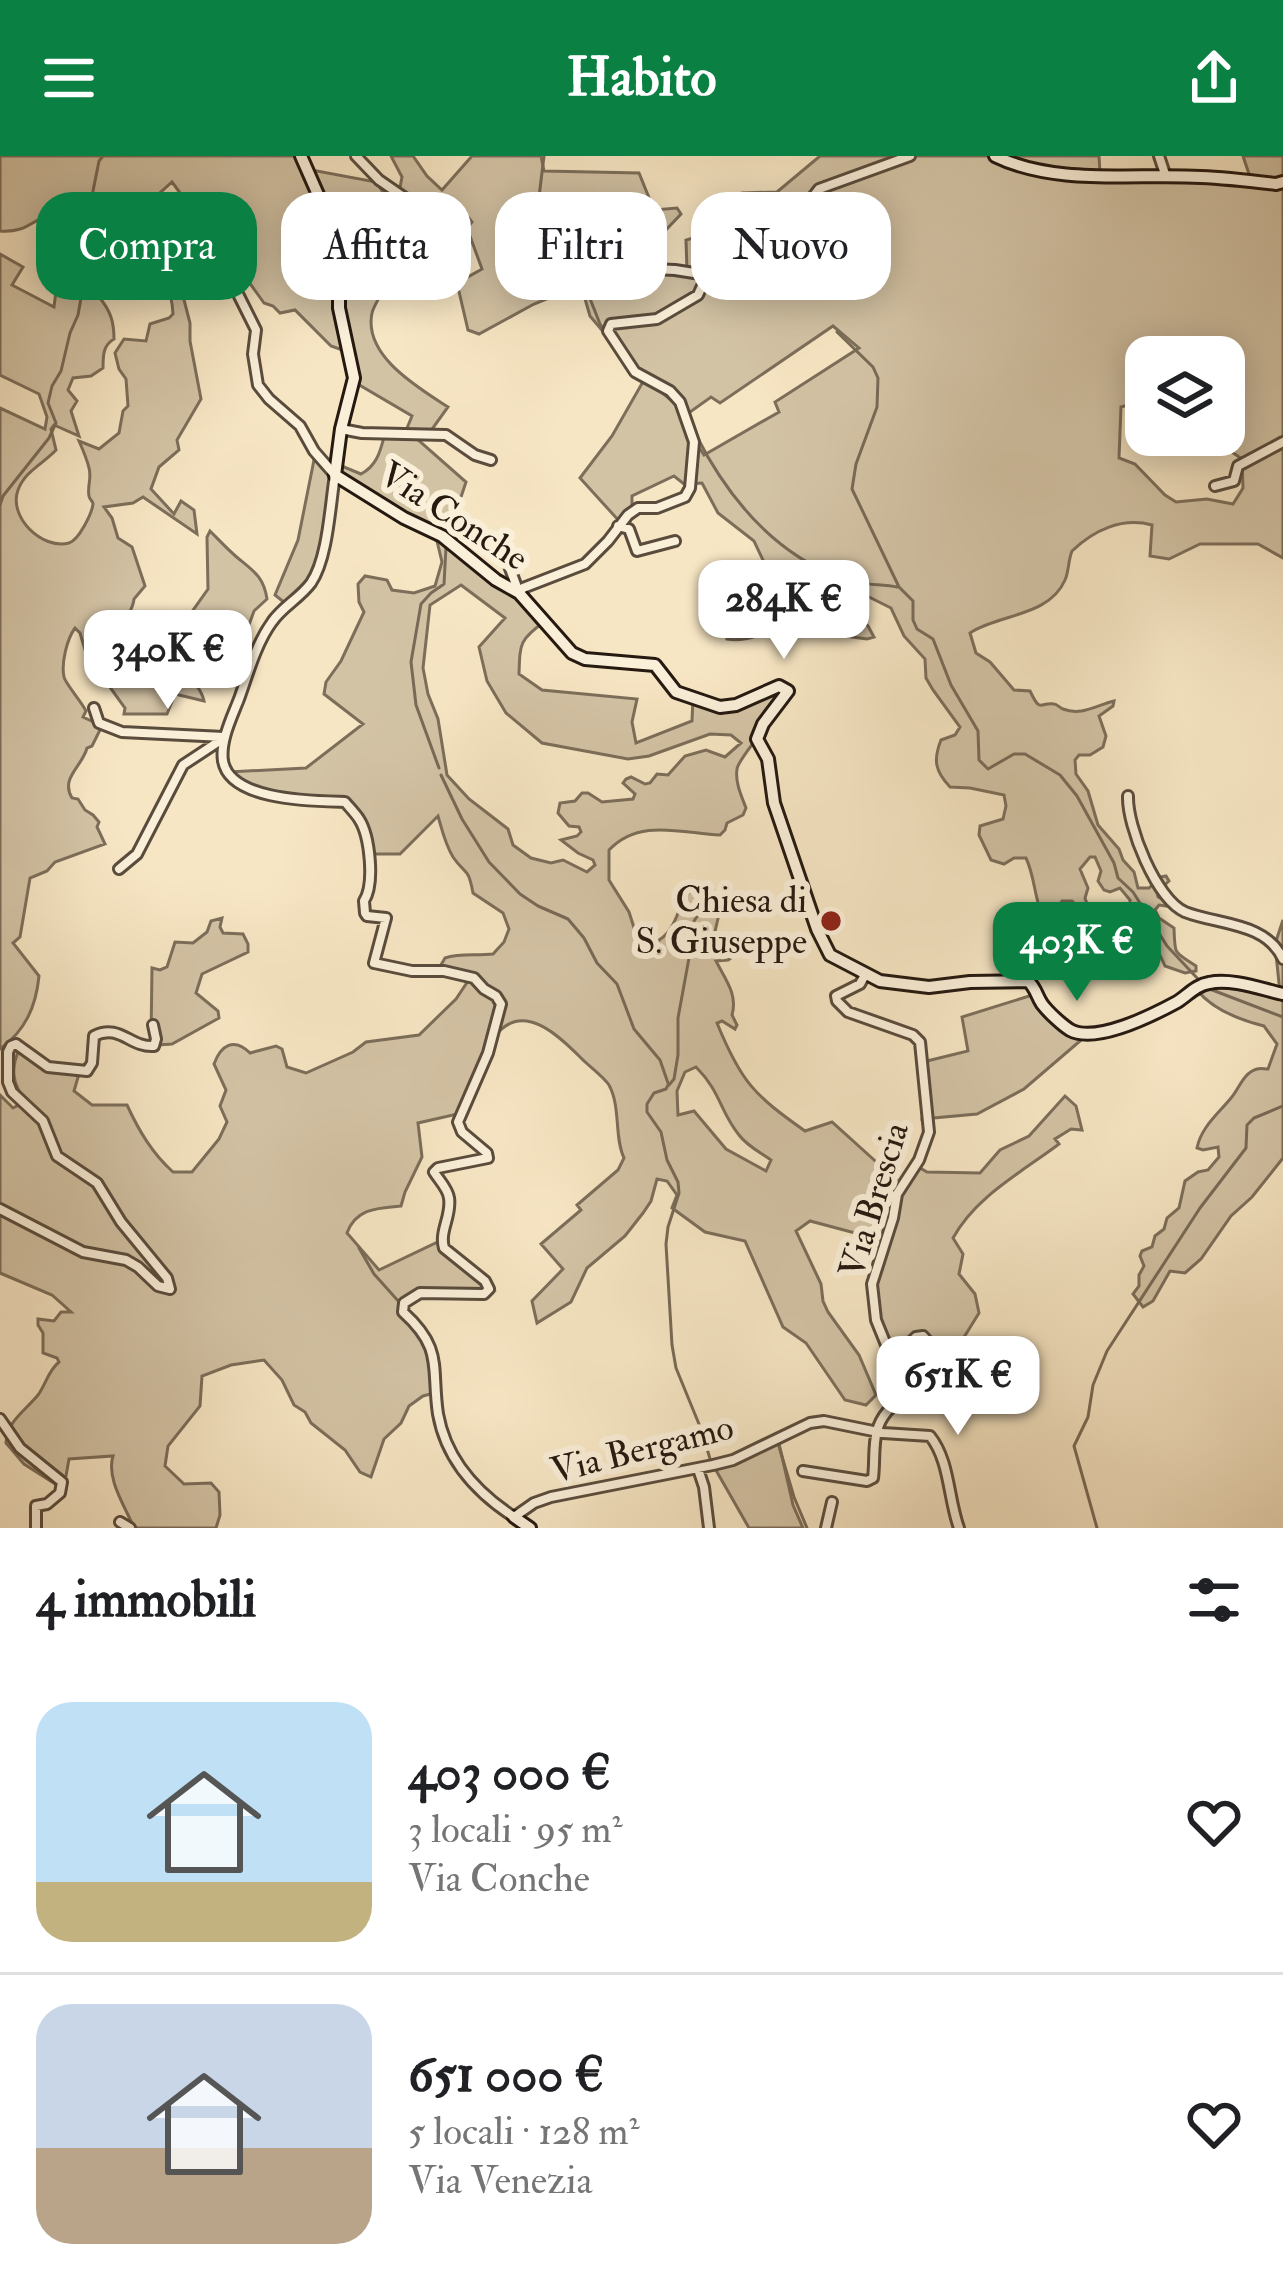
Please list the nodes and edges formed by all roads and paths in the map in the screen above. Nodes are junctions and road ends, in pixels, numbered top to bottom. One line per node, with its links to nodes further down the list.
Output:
1 (301, 156): 8 (street)
2 (356, 156): 9 (street)
3 (910, 156): 10 (street)
4 (995, 156): 6 (street)
5 (1159, 156): 6 (street)
6 (1166, 176): 7 (street)
7 (1283, 182)
8 (317, 192)
9 (396, 192)
10 (817, 192)
11 (691, 299): 19 (street)
12 (241, 300): 17 (street)
13 (338, 300): 14 (street)
14 (341, 429): 16 (street); 17 (street)
15 (1283, 442): 18 (street)
16 (491, 460)
17 (335, 475): 22 (street, Via Conche); 24 (street)
18 (1215, 486)
19 (618, 526): 20 (street); 22 (street)
20 (675, 542)
21 (495, 547): 22 (street)
22 (519, 593): 28 (street, Via Conche)
23 (94, 708): 24 (street)
24 (225, 736): 26 (street); 37 (street)
25 (1128, 796): 27 (street)
26 (119, 869)
27 (1283, 959)
28 (866, 974): 29 (street, Via Conche); 33 (street, Via Brescia)
29 (1283, 994)
30 (153, 1025): 31 (street)
31 (0, 1209)
32 (0, 1419): 39 (street)
33 (877, 1430): 34 (street, Via Bergamo); 35 (street); 44 (street, Via Bergamo)
34 (698, 1469): 37 (street, Via Bergamo); 42 (street)
35 (803, 1472)
36 (832, 1502): 43 (street)
37 (514, 1516): 41 (street)
38 (120, 1522): 40 (street)
39 (36, 1528)
40 (130, 1528)
41 (530, 1528)
42 (709, 1528)
43 (826, 1528)
44 (959, 1528)

